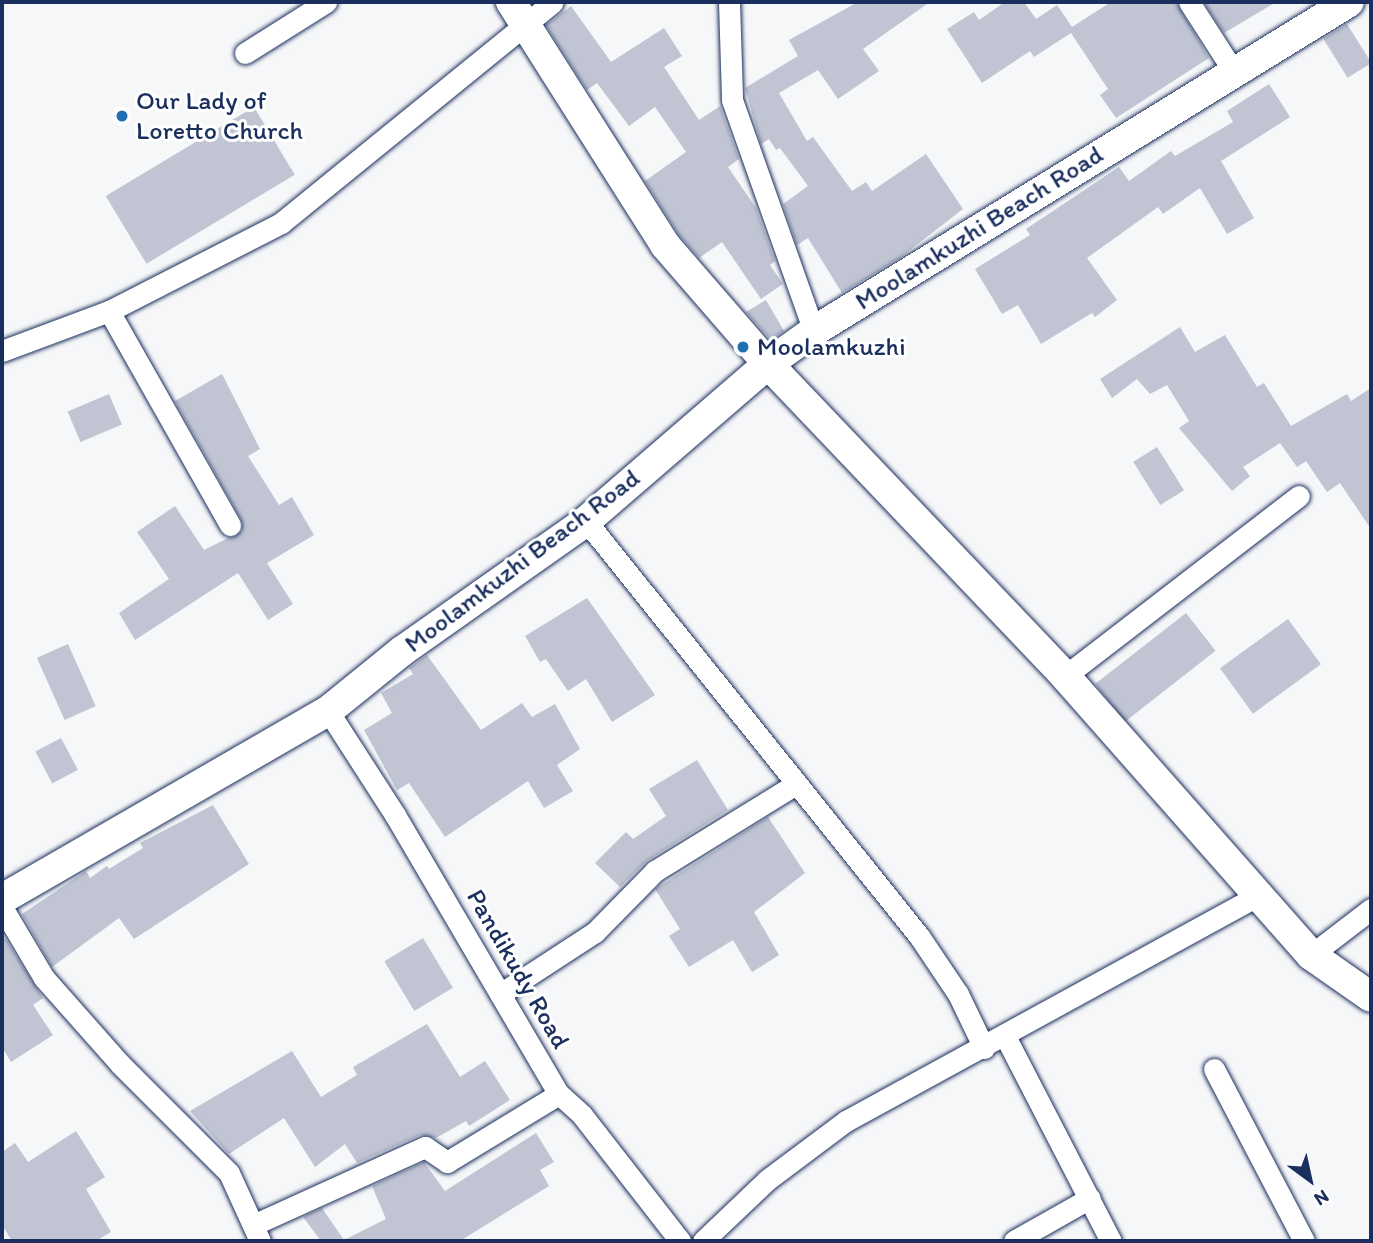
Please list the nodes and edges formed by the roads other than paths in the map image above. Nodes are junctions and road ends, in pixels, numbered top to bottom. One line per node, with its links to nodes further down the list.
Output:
1 (326, 2): 7 (street)
2 (553, 2): 6 (street)
3 (1189, 2): 8 (street)
4 (1349, 2): 8 (street, Moolamkuzhi Beach Road)
5 (727, 4): 10 (street)
6 (517, 13): 9 (street); 12 (street)
7 (245, 53)
8 (1232, 69): 10 (street, Moolamkuzhi Beach Road)
9 (109, 311): 11 (street); 15 (street)
10 (814, 331): 12 (street, Moolamkuzhi Beach Road)
11 (2, 351)
12 (768, 364): 14 (street, Moolamkuzhi Beach Road); 16 (street)
13 (1299, 496): 16 (street)
14 (586, 521): 17 (street, Moolamkuzhi Beach Road); 18 (street)
15 (230, 525)
16 (1065, 676): 19 (street)
17 (328, 711): 20 (street, Moolamkuzhi Beach Road); 24 (street, Pandikudy Road)
18 (793, 785): 24 (street); 27 (street)
19 (1258, 895): 23 (street); 26 (street)
20 (2, 899)
21 (2, 907): 31 (street)
22 (1371, 909): 23 (street)
23 (1311, 954): 25 (street)
24 (500, 994): 29 (street, Pandikudy Road)
25 (1371, 997)
26 (1005, 1036): 27 (street); 30 (street)
27 (984, 1048): 33 (street)
28 (1214, 1069): 36 (street)
29 (559, 1094): 31 (street); 32 (street, Pandikudy Road)
30 (1090, 1198): 34 (street); 35 (street)
31 (257, 1233)
32 (680, 1241)
33 (704, 1241)
34 (1014, 1241)
35 (1111, 1241)
36 (1304, 1241)

